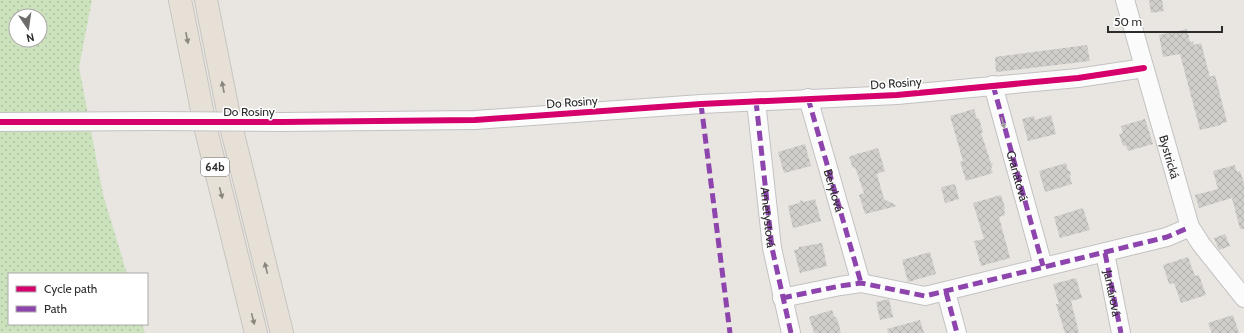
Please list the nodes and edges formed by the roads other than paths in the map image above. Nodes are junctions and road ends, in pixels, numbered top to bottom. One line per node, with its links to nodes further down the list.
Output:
1 (180, 0): 16 (highway, 64b, one-way to 16)
2 (206, 0): 17 (highway, 64b, one-way to 2)
3 (1125, 0): 4 (street, Bystrická)
4 (1144, 68): 5 (street, Do Rosiny); 9 (street, Bystrická)
5 (993, 85): 6 (street, Do Rosiny); 11 (street, Granátová, one-way to 11)
6 (808, 98): 7 (street, Do Rosiny); 12 (street, Berylová)
7 (756, 101): 8 (street, Do Rosiny, bridge); 14 (street, Ametystová)
8 (0, 122)
9 (1190, 227): 10 (street); 15 (street, Bystrická)
10 (1104, 253): 11 (street); 20 (street, Jantárová)
11 (1044, 266): 13 (street)
12 (861, 283): 13 (street); 14 (street)
13 (946, 292): 19 (street)
14 (782, 298): 18 (street, Ametystová)
15 (1244, 298)
16 (256, 333)
17 (282, 333)
18 (791, 333)
19 (957, 333)
20 (1121, 333)

